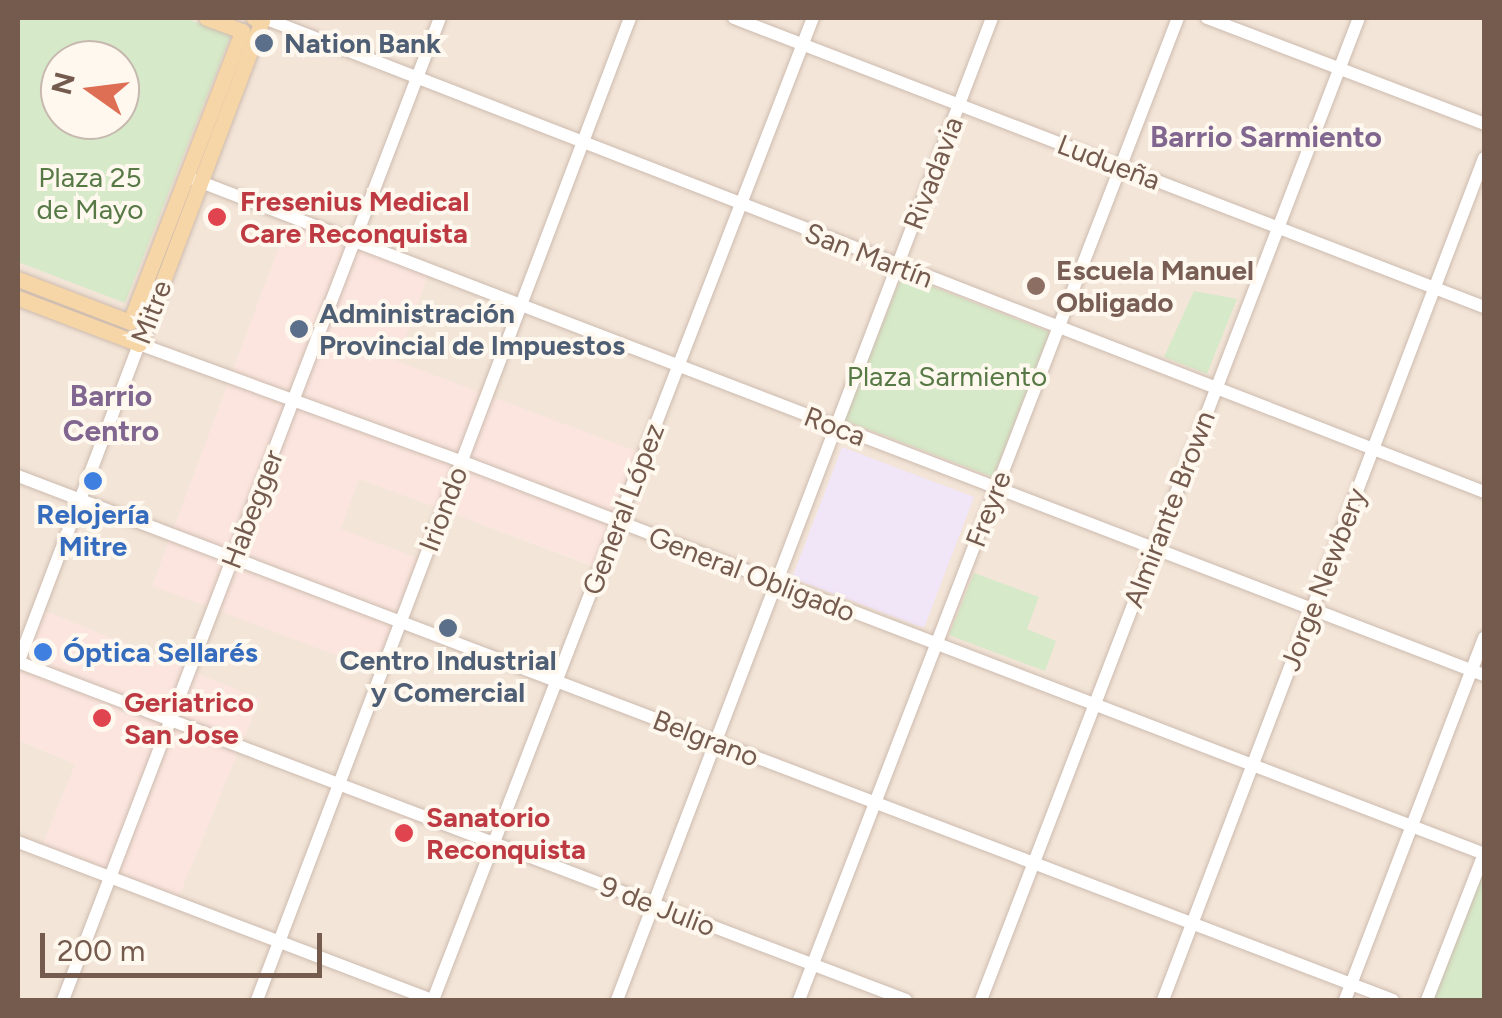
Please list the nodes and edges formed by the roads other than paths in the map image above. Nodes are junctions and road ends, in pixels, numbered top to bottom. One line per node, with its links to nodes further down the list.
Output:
1 (206, 18): 19 (main road, Mitre)
2 (440, 18): 13 (street, Habegger)
3 (630, 18): 16 (street, Iriondo)
4 (734, 18): 11 (street, Ludueña)
5 (813, 18): 11 (street, General López)
6 (992, 18): 14 (street, Rivadavia)
7 (1178, 18): 18 (street, Freyre)
8 (1207, 18): 12 (street)
9 (1359, 18): 12 (street, Almirante Brown)
10 (260, 19): 13 (street, San Martín); 19 (main road, Mitre)
11 (803, 44): 14 (street, Ludueña); 20 (street, General López)
12 (1340, 68): 15 (street); 21 (street, Almirante Brown)
13 (416, 80): 16 (street, San Martín); 22 (street, Habegger)
14 (960, 104): 18 (street, Ludueña); 23 (street, Rivadavia)
15 (1484, 124)
16 (582, 144): 20 (street, San Martín); 27 (street, Iriondo)
17 (1484, 158): 25 (street, Jorge Newbery)
18 (1120, 166): 21 (street, Ludueña); 29 (street, Freyre)
19 (193, 179): 22 (street, Roca); 24 (main road, Mitre); 30 (main road, Mitre)
20 (740, 205): 23 (street, San Martín); 31 (street, General López)
21 (1278, 227): 25 (street, Ludueña); 32 (street, Almirante Brown)
22 (354, 241): 27 (street, Roca); 33 (street, Habegger)
23 (897, 266): 29 (street, San Martín); 34 (street, Rivadavia)
24 (18, 279)
25 (1435, 288): 28 (street, Ludueña); 35 (street, Jorge Newbery)
26 (18, 298): 30 (main road, General Obligado)
27 (520, 305): 31 (street, Roca); 36 (street, Iriondo)
28 (1484, 307)
29 (1058, 328): 32 (street, San Martín); 38 (street, Freyre)
30 (139, 344): 33 (street, General Obligado); 40 (street, Mitre)
31 (678, 365): 34 (street, Roca); 41 (street, General López)
32 (1216, 388): 35 (street, San Martín); 42 (street, Almirante Brown)
33 (294, 400): 36 (street, General Obligado); 43 (street, Habegger)
34 (835, 426): 38 (street, Roca); 44 (street, Rivadavia)
35 (1372, 449): 39 (street, San Martín); 45 (street, Jorge Newbery)
36 (462, 462): 41 (street, General Obligado); 46 (street, Iriondo)
37 (18, 476): 40 (street, Belgrano)
38 (996, 488): 42 (street, Roca); 48 (street, Freyre)
39 (1484, 492)
40 (79, 499): 43 (street, Belgrano); 49 (street, Mitre)
41 (618, 522): 44 (street, General Obligado); 51 (street, General López)
42 (1154, 548): 45 (street, Roca); 52 (street, Almirante Brown)
43 (232, 558): 46 (street, Belgrano); 53 (street, Habegger)
44 (776, 583): 48 (street, General Obligado); 54 (street, Rivadavia)
45 (1312, 609): 50 (street, Roca); 55 (street, Jorge Newbery)
46 (400, 623): 51 (street, Belgrano); 56 (street, Iriondo)
47 (1484, 638): 50 (street)
48 (936, 644): 52 (street, General Obligado); 57 (street, Freyre)
49 (18, 663): 53 (street, 9 de Julio)
50 (1478, 673): 58 (street)
51 (556, 681): 54 (street, Belgrano); 60 (street, General López)
52 (1094, 706): 55 (street, General Obligado); 62 (street, Almirante Brown)
53 (171, 720): 56 (street, 9 de Julio); 63 (street, Habegger)
54 (715, 742): 57 (street, Belgrano); 64 (street, Rivadavia)
55 (1252, 766): 58 (street, General Obligado); 65 (street, Jorge Newbery)
56 (338, 786): 60 (street, 9 de Julio); 66 (street, Iriondo)
57 (874, 802): 62 (street, Belgrano); 67 (street, Freyre)
58 (1412, 828): 61 (street, General Obligado); 68 (street)
59 (18, 842): 63 (street)
60 (494, 844): 64 (street, 9 de Julio); 71 (street, General López)
61 (1484, 854): 79 (street)
62 (1033, 863): 65 (street, Belgrano); 75 (street, Almirante Brown)
63 (110, 878): 66 (street); 69 (street, Habegger)
64 (654, 904): 67 (street, 9 de Julio); 72 (street, Rivadavia)
65 (1192, 924): 68 (street, Belgrano); 76 (street, Jorge Newbery)
66 (278, 942): 70 (street, Iriondo); 71 (street)
67 (813, 965): 73 (street, Freyre); 74 (street, 9 de Julio)
68 (1352, 984): 77 (street); 78 (street, Belgrano)
69 (64, 1000)
70 (256, 1000)
71 (432, 1000)
72 (617, 1000)
73 (799, 1000)
74 (906, 1000)
75 (981, 1000)
76 (1163, 1000)
77 (1345, 1000)
78 (1394, 1000)
79 (1428, 1000)

